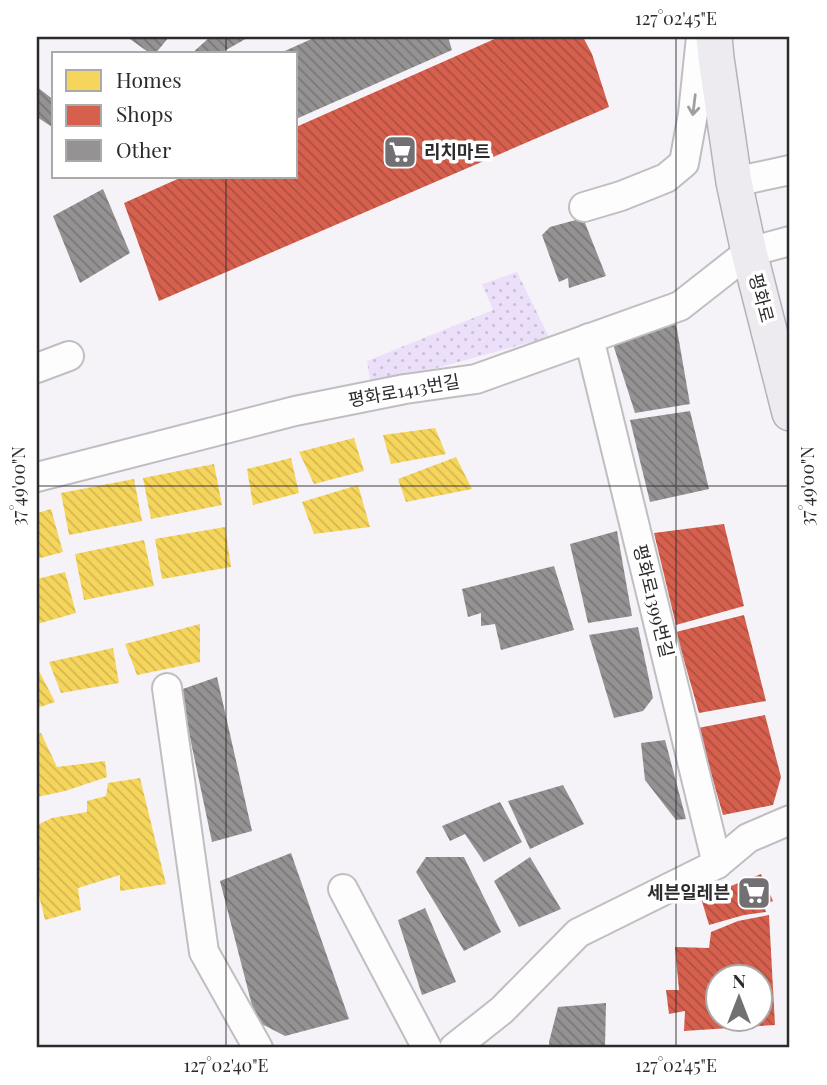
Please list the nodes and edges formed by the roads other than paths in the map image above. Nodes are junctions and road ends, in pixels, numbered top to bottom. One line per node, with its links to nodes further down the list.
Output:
1 (701, 37): 5 (street, one-way to 5)
2 (714, 37): 4 (main road, 평화로)
3 (790, 170): 4 (street)
4 (734, 182): 7 (main road, 평화로)
5 (584, 207)
6 (790, 241): 7 (street)
7 (749, 252): 8 (street, 평화로1413번길); 11 (main road, 평화로)
8 (589, 338): 12 (street, 평화로1413번길); 15 (street, 평화로1399번길)
9 (69, 356): 10 (street)
10 (37, 368)
11 (790, 413)
12 (37, 477)
13 (167, 688): 17 (street)
14 (790, 820): 15 (street)
15 (717, 864): 19 (street)
16 (343, 889): 18 (street)
17 (258, 1048)
18 (427, 1048)
19 (454, 1048)

